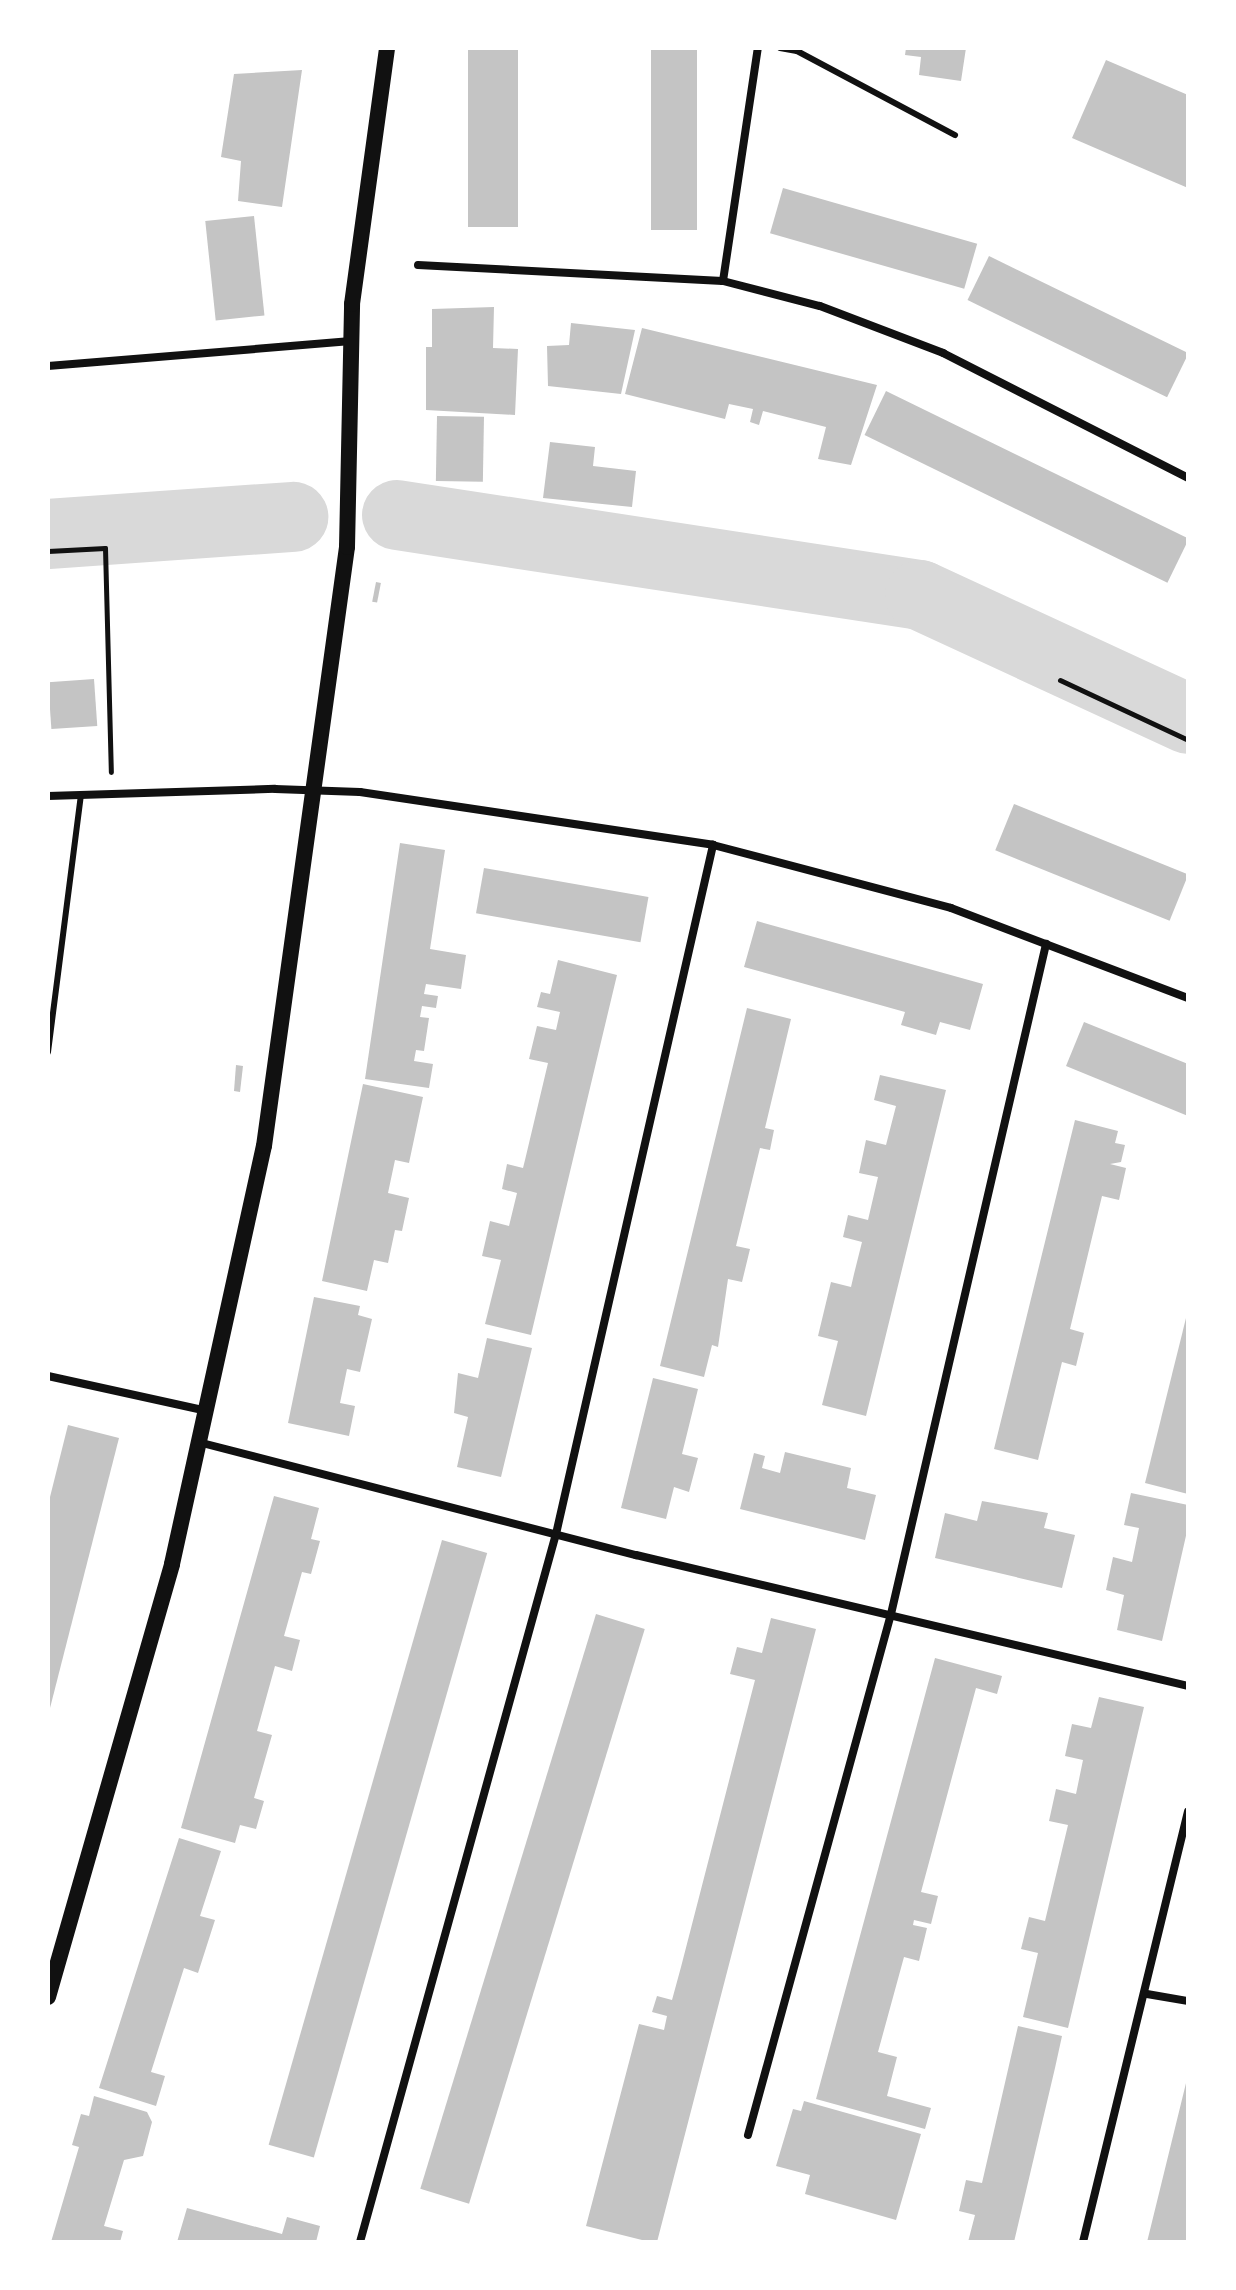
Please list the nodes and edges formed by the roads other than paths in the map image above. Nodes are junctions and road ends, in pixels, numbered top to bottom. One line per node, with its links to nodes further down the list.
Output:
1 (387, 48): 7 (main road)
2 (758, 48): 6 (street)
3 (780, 48): 4 (lane)
4 (955, 135)
5 (418, 265): 6 (street)
6 (723, 281): 9 (street)
7 (352, 341): 8 (street); 10 (main road)
8 (48, 366)
9 (1188, 478)
10 (317, 789): 11 (street); 13 (street); 18 (main road)
11 (81, 795): 12 (street); 16 (lane)
12 (48, 796)
13 (713, 845): 14 (street); 20 (street)
14 (1046, 944): 15 (street); 21 (street)
15 (1188, 998)
16 (48, 1052)
17 (48, 1376): 18 (street)
18 (209, 1412): 19 (main road)
19 (202, 1443): 20 (street); 25 (main road)
20 (556, 1534): 21 (street); 28 (street)
21 (891, 1614): 22 (street); 27 (street)
22 (1188, 1686)
23 (1188, 1812): 24 (street)
24 (1147, 1994): 26 (street); 29 (street)
25 (48, 1997)
26 (1188, 2001)
27 (748, 2135)
28 (360, 2242)
29 (1083, 2242)

